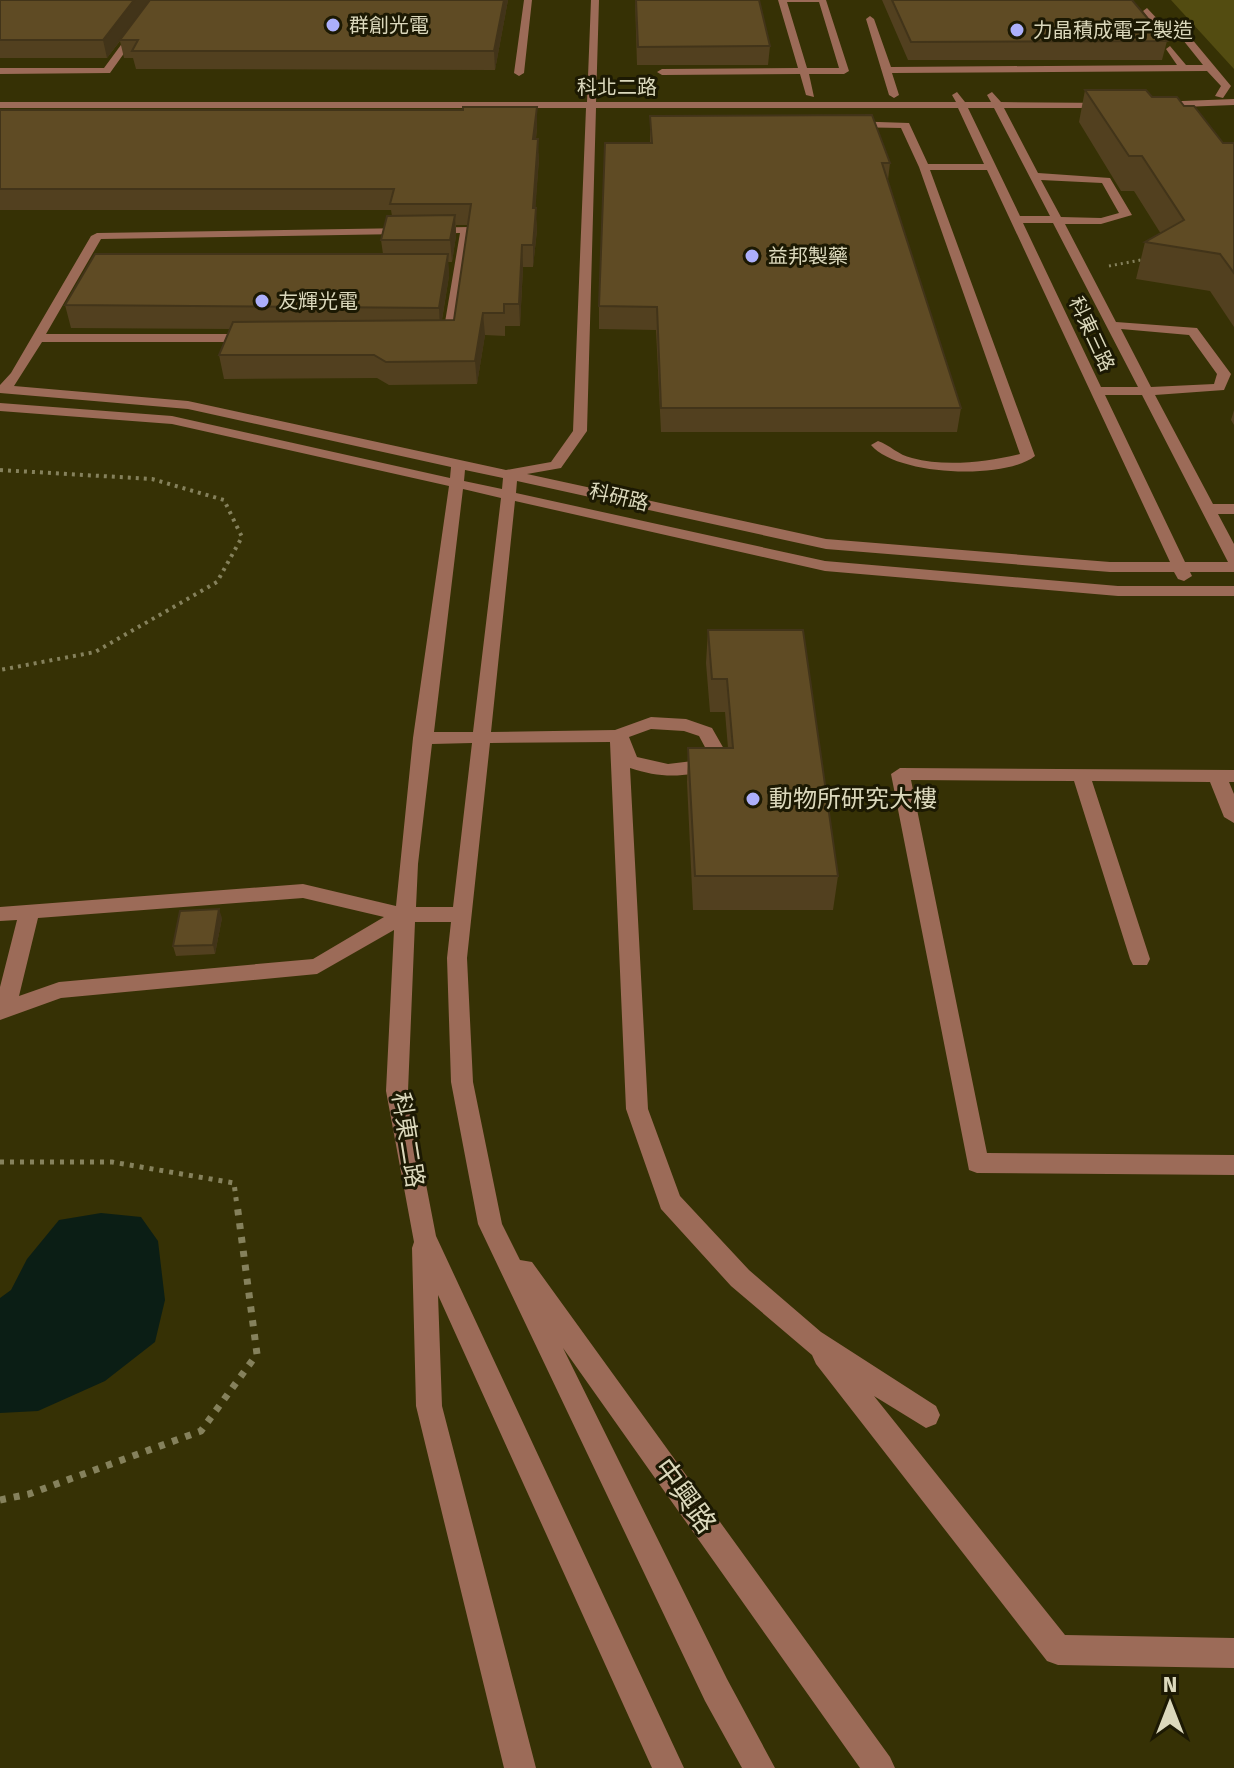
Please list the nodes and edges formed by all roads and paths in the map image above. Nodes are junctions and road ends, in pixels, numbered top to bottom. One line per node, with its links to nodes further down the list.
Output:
1 (158, 0): 11 (street)
2 (528, 0): 14 (street)
3 (595, 0): 21 (street)
4 (782, 0): 13 (street); 13 (street)
5 (1147, 11): 8 (street)
6 (870, 19): 9 (street)
7 (1170, 49): 10 (street)
8 (1210, 68): 10 (street); 20 (street)
9 (887, 70): 10 (street); 18 (street)
10 (1183, 70): 15 (street)
11 (0, 71)
12 (662, 72): 13 (street)
13 (804, 72): 17 (street)
14 (519, 73)
15 (1193, 85)
16 (0, 95): 21 (street, 科北二路)
17 (811, 95): 18 (street, 科北二路); 21 (street, 科北二路)
18 (894, 95): 22 (street, 科北二路)
19 (1145, 95): 20 (street)
20 (1220, 96): 25 (street)
21 (592, 100): 22 (street, 科北二路); 26 (street, 科北二路); 51 (street)
22 (959, 100): 23 (street, 科北二路); 30 (street, 科東三路)
23 (995, 100): 24 (street, 科北二路); 31 (street, 科東三路)
24 (1117, 100)
25 (1234, 100): 27 (street)
26 (0, 105)
27 (1151, 105)
28 (840, 124): 29 (street)
29 (924, 167): 30 (street); 48 (street)
30 (991, 167): 32 (street, 科東三路)
31 (1035, 176): 33 (street, 科東三路); 33 (street)
32 (1016, 219): 33 (street); 45 (street, 科東三路)
33 (1057, 220): 40 (street, 科東三路)
34 (1159, 257): 35 (path)
35 (1109, 266)
36 (80, 269): 37 (street); 39 (street); 41 (street)
37 (95, 269)
38 (444, 269): 39 (street)
39 (460, 269): 43 (street)
40 (1112, 325): 46 (street, 科東三路); 46 (street)
41 (38, 338): 42 (street); 44 (street)
42 (259, 338)
43 (417, 338)
44 (2, 389): 49 (street, 科研路)
45 (1097, 391): 46 (street); 57 (street, 科東三路)
46 (1147, 391): 54 (street, 科東三路)
47 (0, 407): 52 (street, 科研路)
48 (878, 445)
49 (459, 462): 51 (street, 科研路); 52 (street, 科東二路)
50 (0, 470): 61 (path)
51 (511, 473): 53 (street); 57 (street, 科研路)
52 (457, 484): 53 (street, 科研路); 63 (street, 科東二路)
53 (508, 495): 59 (street, 科研路); 64 (street)
54 (1208, 509): 55 (street); 56 (street, 科東三路)
55 (1234, 509)
56 (1234, 559)
57 (1179, 567): 58 (street, 科研路); 59 (street, 科東三路)
58 (1234, 567)
59 (1191, 591): 60 (street, 科研路)
60 (1234, 591)
61 (0, 670)
62 (619, 736): 62 (street); 64 (street); 78 (street)
63 (422, 738): 64 (street); 71 (street, 科東二路)
64 (480, 738): 70 (street)
65 (1081, 775): 66 (street); 72 (street); 75 (street)
66 (1225, 776): 67 (street)
67 (1234, 817)
68 (29, 912): 69 (street); 71 (street); 73 (street)
69 (0, 914)
70 (461, 914): 71 (street); 76 (street)
71 (404, 915): 73 (street); 77 (street, 科東二路)
72 (1140, 959)
73 (3, 1011)
74 (0, 1162): 80 (path)
75 (1234, 1165)
76 (490, 1224): 84 (street); 85 (street, 中興路)
77 (424, 1236): 82 (street); 83 (street, 科東二路)
78 (812, 1340): 79 (street); 81 (street)
79 (926, 1415)
80 (0, 1500)
81 (1234, 1653)
82 (520, 1768)
83 (668, 1768)
84 (759, 1768)
85 (879, 1768)

